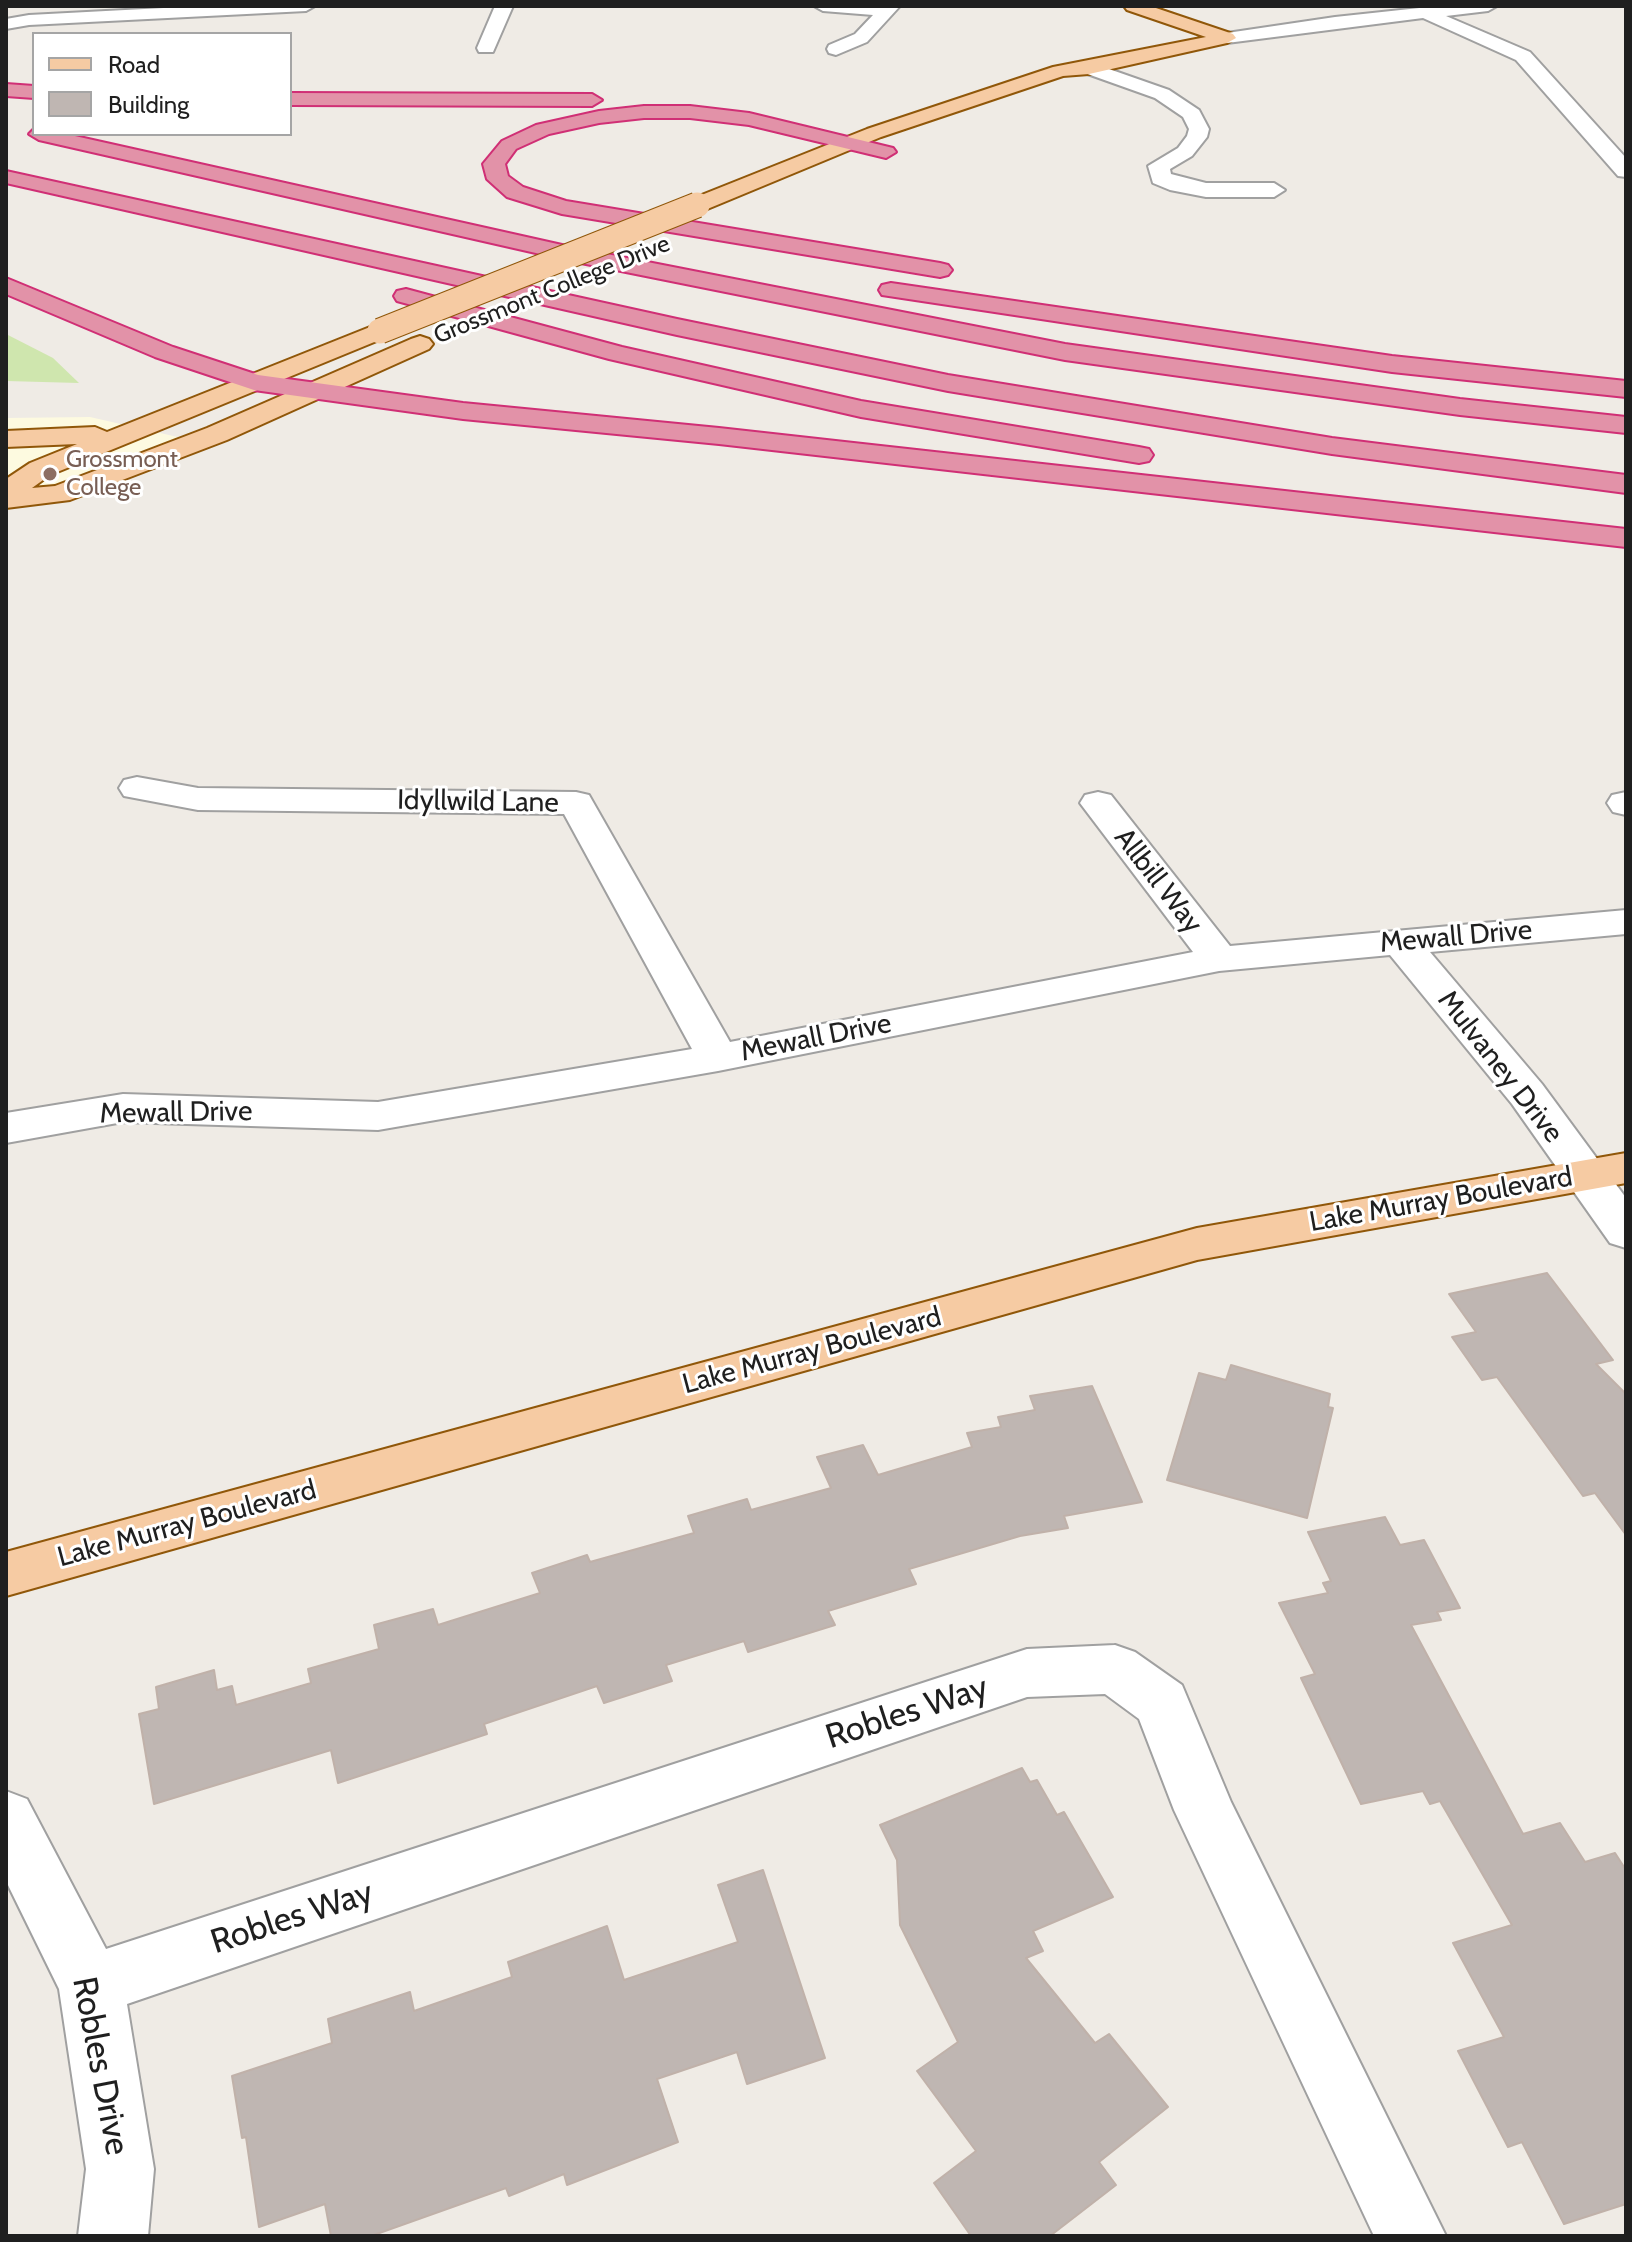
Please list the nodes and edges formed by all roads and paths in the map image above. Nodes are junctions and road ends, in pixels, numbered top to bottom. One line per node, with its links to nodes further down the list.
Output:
1 (306, 6): 8 (street)
2 (504, 6): 10 (street)
3 (823, 6): 6 (street)
4 (1133, 6): 9 (main road)
5 (1488, 6): 7 (street, Grossmont College Drive)
6 (888, 8): 11 (street)
7 (1428, 14): 9 (street, Grossmont College Drive); 20 (street)
8 (6, 24)
9 (1227, 38): 12 (main road, Grossmont College Drive)
10 (486, 48)
11 (836, 49)
12 (1089, 68): 18 (main road, Grossmont College Drive); 18 (main road, Grossmont College Drive); 22 (street)
13 (6, 90): 14 (highway)
14 (32, 92)
15 (292, 99): 18 (highway)
16 (49, 136): 36 (highway)
17 (53, 136): 25 (highway)
18 (880, 143): 19 (main road, Grossmont College Drive)
19 (854, 153): 26 (highway); 33 (main road, Grossmont College Drive, bridge)
20 (1626, 171)
21 (6, 177): 23 (highway)
22 (1274, 190)
23 (163, 213): 27 (highway); 41 (highway)
24 (736, 215): 35 (main road, Grossmont College Drive)
25 (780, 272)
26 (965, 275)
27 (348, 280)
28 (6, 285): 33 (highway)
29 (873, 287): 34 (highway)
30 (378, 288): 39 (highway)
31 (1038, 288): 32 (highway)
32 (1626, 379)
33 (254, 382): 35 (highway); 37 (main road, Grossmont College Drive)
34 (1626, 389)
35 (320, 390): 43 (main road, Grossmont College Drive); 45 (highway)
36 (1626, 425)
37 (133, 431): 38 (main road); 42 (main road, Grossmont College Drive)
38 (6, 439)
39 (1157, 458)
40 (1189, 463): 44 (highway)
41 (1626, 484)
42 (6, 493)
43 (6, 499)
44 (1626, 530)
45 (1626, 538)
46 (137, 788): 51 (street, Idyllwild Lane)
47 (1098, 803): 50 (street, Allbill Way)
48 (1626, 922): 49 (street, Mewall Drive)
49 (1400, 942): 50 (street, Mewall Drive); 53 (street, Mulvaney Drive)
50 (1219, 959): 51 (street, Mewall Drive)
51 (718, 1058): 52 (street, Mewall Drive)
52 (6, 1128)
53 (1604, 1171): 54 (street, Mulvaney Drive); 55 (main road, Lake Murray Boulevard)
54 (1626, 1232)
55 (6, 1574)
56 (6, 1818): 57 (street, Robles Drive)
57 (91, 1985): 58 (street, Robles Drive); 59 (street, Robles Way)
58 (113, 2236)
59 (1411, 2236)

